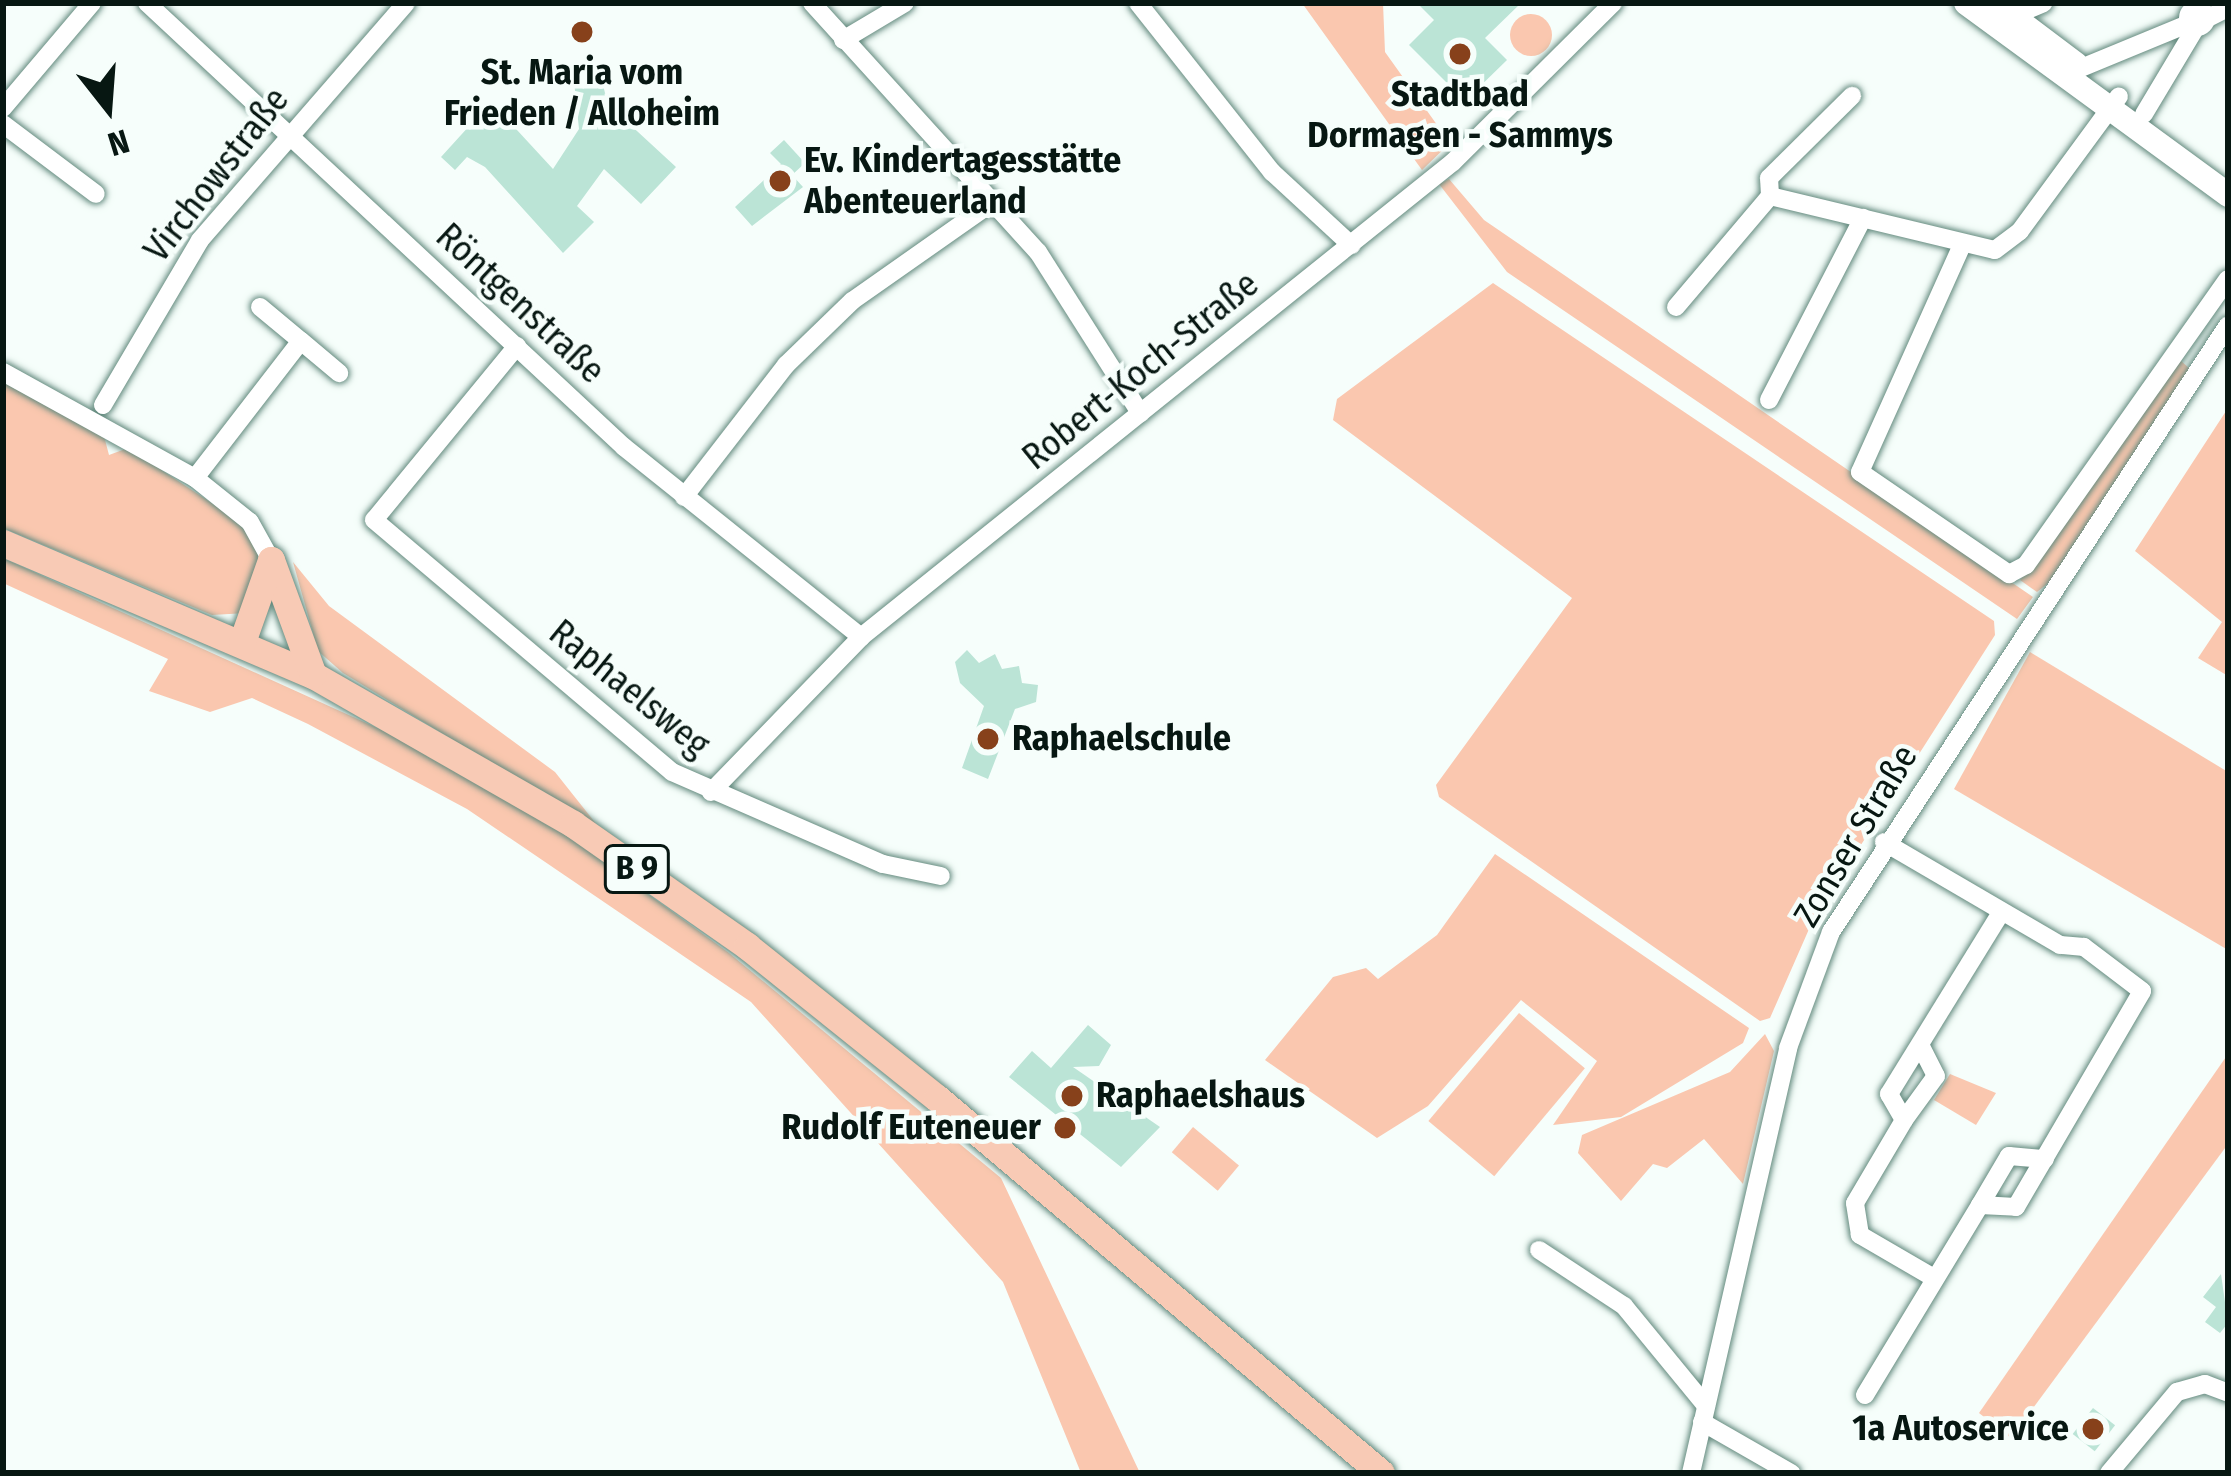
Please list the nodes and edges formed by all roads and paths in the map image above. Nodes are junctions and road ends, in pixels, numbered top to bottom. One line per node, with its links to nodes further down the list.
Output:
1 (92, 3): 17 (street)
2 (147, 3): 20 (street, Röntgenstraße)
3 (406, 3): 20 (street, Virchowstraße)
4 (812, 3): 13 (street)
5 (904, 3): 13 (street)
6 (1138, 3): 27 (street)
7 (1613, 3): 27 (street, Robert-Koch-Straße)
8 (1966, 3): 16 (street)
9 (2043, 3): 11 (street)
10 (2228, 8): 12 (street)
11 (2004, 9): 14 (street)
12 (2193, 17): 14 (street); 18 (street)
13 (843, 40): 25 (street)
14 (2081, 68): 16 (street)
15 (1852, 96): 24 (street)
16 (2114, 102): 18 (street); 23 (street); 28 (street)
17 (3, 108)
18 (2144, 114): 21 (street)
19 (3, 124): 22 (street)
20 (287, 132): 34 (street, Röntgenstraße); 40 (street, Virchowstraße)
21 (2228, 176)
22 (96, 194)
23 (2228, 195)
24 (1770, 196): 26 (street); 31 (street)
25 (993, 202): 41 (street); 43 (street)
26 (1863, 218): 28 (street); 39 (street)
27 (1352, 245): 41 (street, Robert-Koch-Straße)
28 (1962, 245): 35 (street)
29 (2228, 278): 35 (street)
30 (260, 308): 33 (street)
31 (1676, 308)
32 (2228, 325): 36 (street, Zonser Straße)
33 (301, 341): 38 (street); 42 (street)
34 (517, 346): 43 (street, Röntgenstraße); 50 (street, Raphaelsweg)
35 (2179, 349): 36 (street)
36 (2201, 364): 51 (street, Zonser Straße)
37 (3, 372): 42 (street)
38 (338, 374)
39 (1768, 400)
40 (103, 405)
41 (1140, 413): 47 (street, Robert-Koch-Straße)
42 (195, 478): 45 (street)
43 (684, 497): 47 (street, Röntgenstraße)
44 (3, 543): 48 (main road, B 9)
45 (271, 560): 46 (main road); 48 (main road)
46 (282, 605): 48 (main road); 49 (main road)
47 (861, 638): 50 (street, Robert-Koch-Straße)
48 (250, 646): 49 (main road, B 9)
49 (314, 675): 63 (main road, B 9)
50 (711, 792): 52 (street, Raphaelsweg)
51 (1884, 842): 53 (street); 62 (street, Zonser Straße)
52 (941, 876)
53 (2000, 914): 54 (street); 56 (street)
54 (1921, 1047): 55 (street); 55 (street)
55 (1904, 1120): 59 (street)
56 (2044, 1159): 57 (street); 57 (street)
57 (1980, 1205): 59 (street)
58 (1539, 1250): 62 (street)
59 (1934, 1278): 61 (street)
60 (2228, 1393): 66 (street)
61 (1865, 1395)
62 (1704, 1414): 64 (street, Zonser Straße); 65 (street)
63 (1381, 1473)
64 (1690, 1473)
65 (1791, 1473)
66 (2109, 1473)

